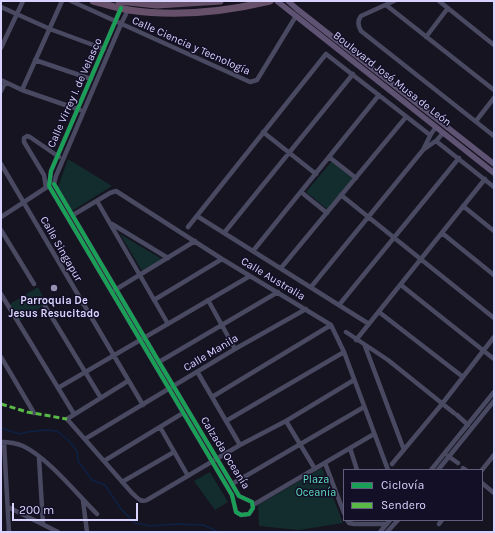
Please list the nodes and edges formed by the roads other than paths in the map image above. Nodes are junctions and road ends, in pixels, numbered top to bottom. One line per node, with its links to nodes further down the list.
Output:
1 (23, 1): 18 (street)
2 (62, 1): 21 (street)
3 (70, 1): 20 (street, Calle Ciencia y Tecnología)
4 (93, 1): 14 (highway)
5 (220, 1): 14 (highway)
6 (270, 1): 12 (highway)
7 (278, 1): 19 (main road, Boulevard José Musa de León)
8 (288, 1): 17 (main road, Boulevard José Musa de León)
9 (296, 1): 17 (main road)
10 (394, 1): 13 (street)
11 (439, 1): 16 (street)
12 (248, 4): 14 (highway)
13 (386, 5): 22 (street); 38 (street)
14 (123, 6): 20 (street, Calle Virrey I. de Velasco)
15 (1, 7): 18 (street)
16 (448, 8): 22 (street); 23 (street)
17 (297, 9): 44 (main road, Boulevard José Musa de León)
18 (18, 15): 21 (street); 24 (street)
19 (296, 16): 20 (street, Calle Ciencia y Tecnología); 39 (main road, Boulevard José Musa de León)
20 (118, 23): 25 (street, Calle Virrey I. de Velasco); 36 (street, Calle Virrey I. de Velasco)
21 (50, 29): 25 (street); 26 (street)
22 (426, 37): 31 (street)
23 (494, 45)
24 (1, 46)
25 (104, 49): 28 (street, Calle Virrey I. de Velasco)
26 (35, 60): 28 (street); 30 (street)
27 (353, 74): 33 (street); 40 (street); 47 (street)
28 (91, 79): 35 (street, Calle Virrey I. de Velasco)
29 (3, 82): 30 (street); 32 (street)
30 (22, 90): 35 (street)
31 (494, 90)
32 (1, 91)
33 (379, 95): 37 (street); 49 (street)
34 (494, 98): 38 (street)
35 (78, 110): 36 (street); 48 (street, Calle Virrey I. de Velasco)
36 (83, 112): 51 (street, Calle Virrey I. de Velasco)
37 (406, 117): 42 (street); 56 (street)
38 (476, 121): 43 (street)
39 (436, 127): 41 (main road, Boulevard José Musa de León); 42 (street); 44 (main road)
40 (263, 132): 47 (street); 67 (street)
41 (444, 133): 45 (street); 54 (main road, Boulevard José Musa de León)
42 (430, 135): 46 (street)
43 (494, 136)
44 (460, 137): 53 (main road, Boulevard José Musa de León)
45 (436, 140): 46 (street); 50 (street)
46 (423, 150): 69 (street)
47 (289, 153): 55 (street); 74 (street)
48 (57, 156): 51 (street); 58 (street, Calle Virrey I. de Velasco); 58 (street, Calzada Oceanía)
49 (329, 157): 55 (street); 56 (street)
50 (459, 158): 57 (street); 76 (street)
51 (63, 159): 58 (street, Calle Virrey I. de Velasco)
52 (1, 164): 63 (street, Calle Singapur)
53 (494, 164)
54 (494, 173)
55 (316, 174): 60 (street)
56 (356, 178): 61 (street)
57 (485, 179): 59 (street); 64 (street)
58 (50, 186): 63 (street); 66 (street, Calzada Oceanía); 90 (street, Calzada Oceanía)
59 (494, 187)
60 (301, 192): 65 (street); 78 (street)
61 (341, 196): 65 (street); 69 (street)
62 (97, 201): 66 (street, Calle Australia); 70 (street); 77 (street, Calle Australia)
63 (23, 202): 68 (street); 112 (street, Calle Singapur)
64 (463, 206): 73 (street); 75 (street)
65 (327, 213): 82 (street)
66 (73, 215): 89 (street, Calzada Oceanía)
67 (197, 216): 71 (street); 74 (street)
68 (1, 217)
69 (368, 217): 76 (street); 88 (street)
70 (110, 223): 79 (street); 83 (street)
71 (188, 227)
72 (1, 230): 86 (street)
73 (494, 231)
74 (224, 233): 78 (street)
75 (442, 233): 81 (street); 84 (street)
76 (394, 238): 81 (street); 95 (street)
77 (196, 241): 79 (street); 80 (street, Calle Australia)
78 (253, 251): 82 (street)
79 (168, 258): 83 (street)
80 (222, 259): 85 (street, Calle Australia); 93 (street)
81 (421, 259): 87 (street); 99 (street)
82 (281, 268): 88 (street)
83 (140, 275): 89 (street); 93 (street)
84 (494, 275)
85 (250, 276): 91 (street, Calle Australia); 94 (street)
86 (34, 284)
87 (401, 285): 98 (street); 110 (street)
88 (311, 287): 95 (street)
89 (116, 289): 90 (street); 106 (street, Calzada Oceanía)
90 (111, 292): 106 (street, Calzada Oceanía)
91 (278, 292): 97 (street, Calle Australia); 101 (street)
92 (1, 294): 121 (street)
93 (154, 300): 100 (street)
94 (208, 300): 100 (street); 101 (street)
95 (339, 305): 102 (street)
96 (45, 306): 116 (street)
97 (306, 309): 103 (street, Calle Australia); 109 (street, Calle Manila)
98 (379, 312): 102 (street); 118 (street)
99 (494, 318)
100 (168, 324): 106 (street)
101 (222, 324): 109 (street); 115 (street)
102 (369, 324): 107 (street)
103 (331, 326): 111 (street, Calle Australia); 124 (street)
104 (346, 332): 107 (street)
105 (494, 338): 110 (street)
106 (142, 339): 112 (street); 115 (street, Calzada Oceanía); 122 (street, Calzada Oceanía)
107 (356, 340): 108 (street)
108 (365, 346): 127 (street); 143 (street)
109 (235, 349): 117 (street, Calle Manila)
110 (484, 351): 114 (street); 118 (street)
111 (344, 352): 119 (street, Calle Australia); 133 (street)
112 (113, 356): 116 (street); 120 (street, Calle Singapur)
113 (1, 357): 130 (street)
114 (494, 359)
115 (159, 362): 122 (street, Calzada Oceanía)
116 (85, 372): 121 (street); 125 (street)
117 (198, 373): 122 (street, Calle Manila); 124 (street)
118 (463, 377): 127 (street)
119 (354, 380): 129 (street, Calle Australia); 134 (street)
120 (128, 381): 125 (street); 128 (street, Calle Singapur)
121 (58, 388): 132 (street)
122 (171, 388): 128 (street, Calle Manila); 131 (street, Calzada Oceanía); 148 (street, Calzada Oceanía)
123 (494, 392): 135 (street)
124 (212, 396): 133 (street)
125 (101, 398): 132 (street)
126 (494, 401): 145 (street)
127 (442, 404): 135 (street); 143 (street)
128 (143, 405): 138 (street, Calle Manila)
129 (364, 407): 137 (street, Calle Australia); 140 (street)
130 (34, 413)
131 (183, 413): 136 (street); 150 (street, Calzada Oceanía)
132 (74, 414): 138 (street)
133 (226, 421): 141 (street)
134 (286, 421): 140 (street); 141 (street)
135 (468, 424): 145 (street)
136 (160, 427): 144 (street); 149 (street)
137 (374, 434): 142 (street); 156 (street, Calle Australia)
138 (85, 439): 149 (street)
139 (3, 442): 147 (street); 167 (street)
140 (300, 444): 154 (street); 162 (street)
141 (240, 445): 148 (street)
142 (350, 448): 151 (street); 155 (street)
143 (404, 450): 153 (street)
144 (174, 452): 160 (street); 161 (street)
145 (447, 455): 152 (street); 157 (street); 158 (street)
146 (494, 455): 159 (street)
147 (39, 458): 165 (street); 174 (street)
148 (217, 459): 150 (street); 162 (street, Calzada Oceanía)
149 (104, 461): 161 (street)
150 (212, 462): 160 (street); 166 (street, Calzada Oceanía)
151 (325, 463): 154 (street); 168 (street)
152 (458, 463)
153 (392, 464)
154 (315, 469): 166 (street)
155 (357, 469)
156 (388, 469)
157 (432, 469)
158 (439, 469)
159 (483, 469)
160 (188, 476): 161 (street)
161 (122, 482)
162 (232, 484): 166 (street, Calzada Oceanía)
163 (483, 484): 164 (street)
164 (494, 493)
165 (83, 501): 169 (street); 178 (street)
166 (253, 505)
167 (8, 507): 174 (street); 176 (street)
168 (343, 510)
169 (97, 514)
170 (397, 521): 179 (street)
171 (348, 522): 172 (street)
172 (376, 522): 173 (street)
173 (388, 522): 175 (street)
174 (43, 524): 177 (street)
175 (380, 531)
176 (9, 532)
177 (58, 532)
178 (87, 532)
179 (387, 532)

